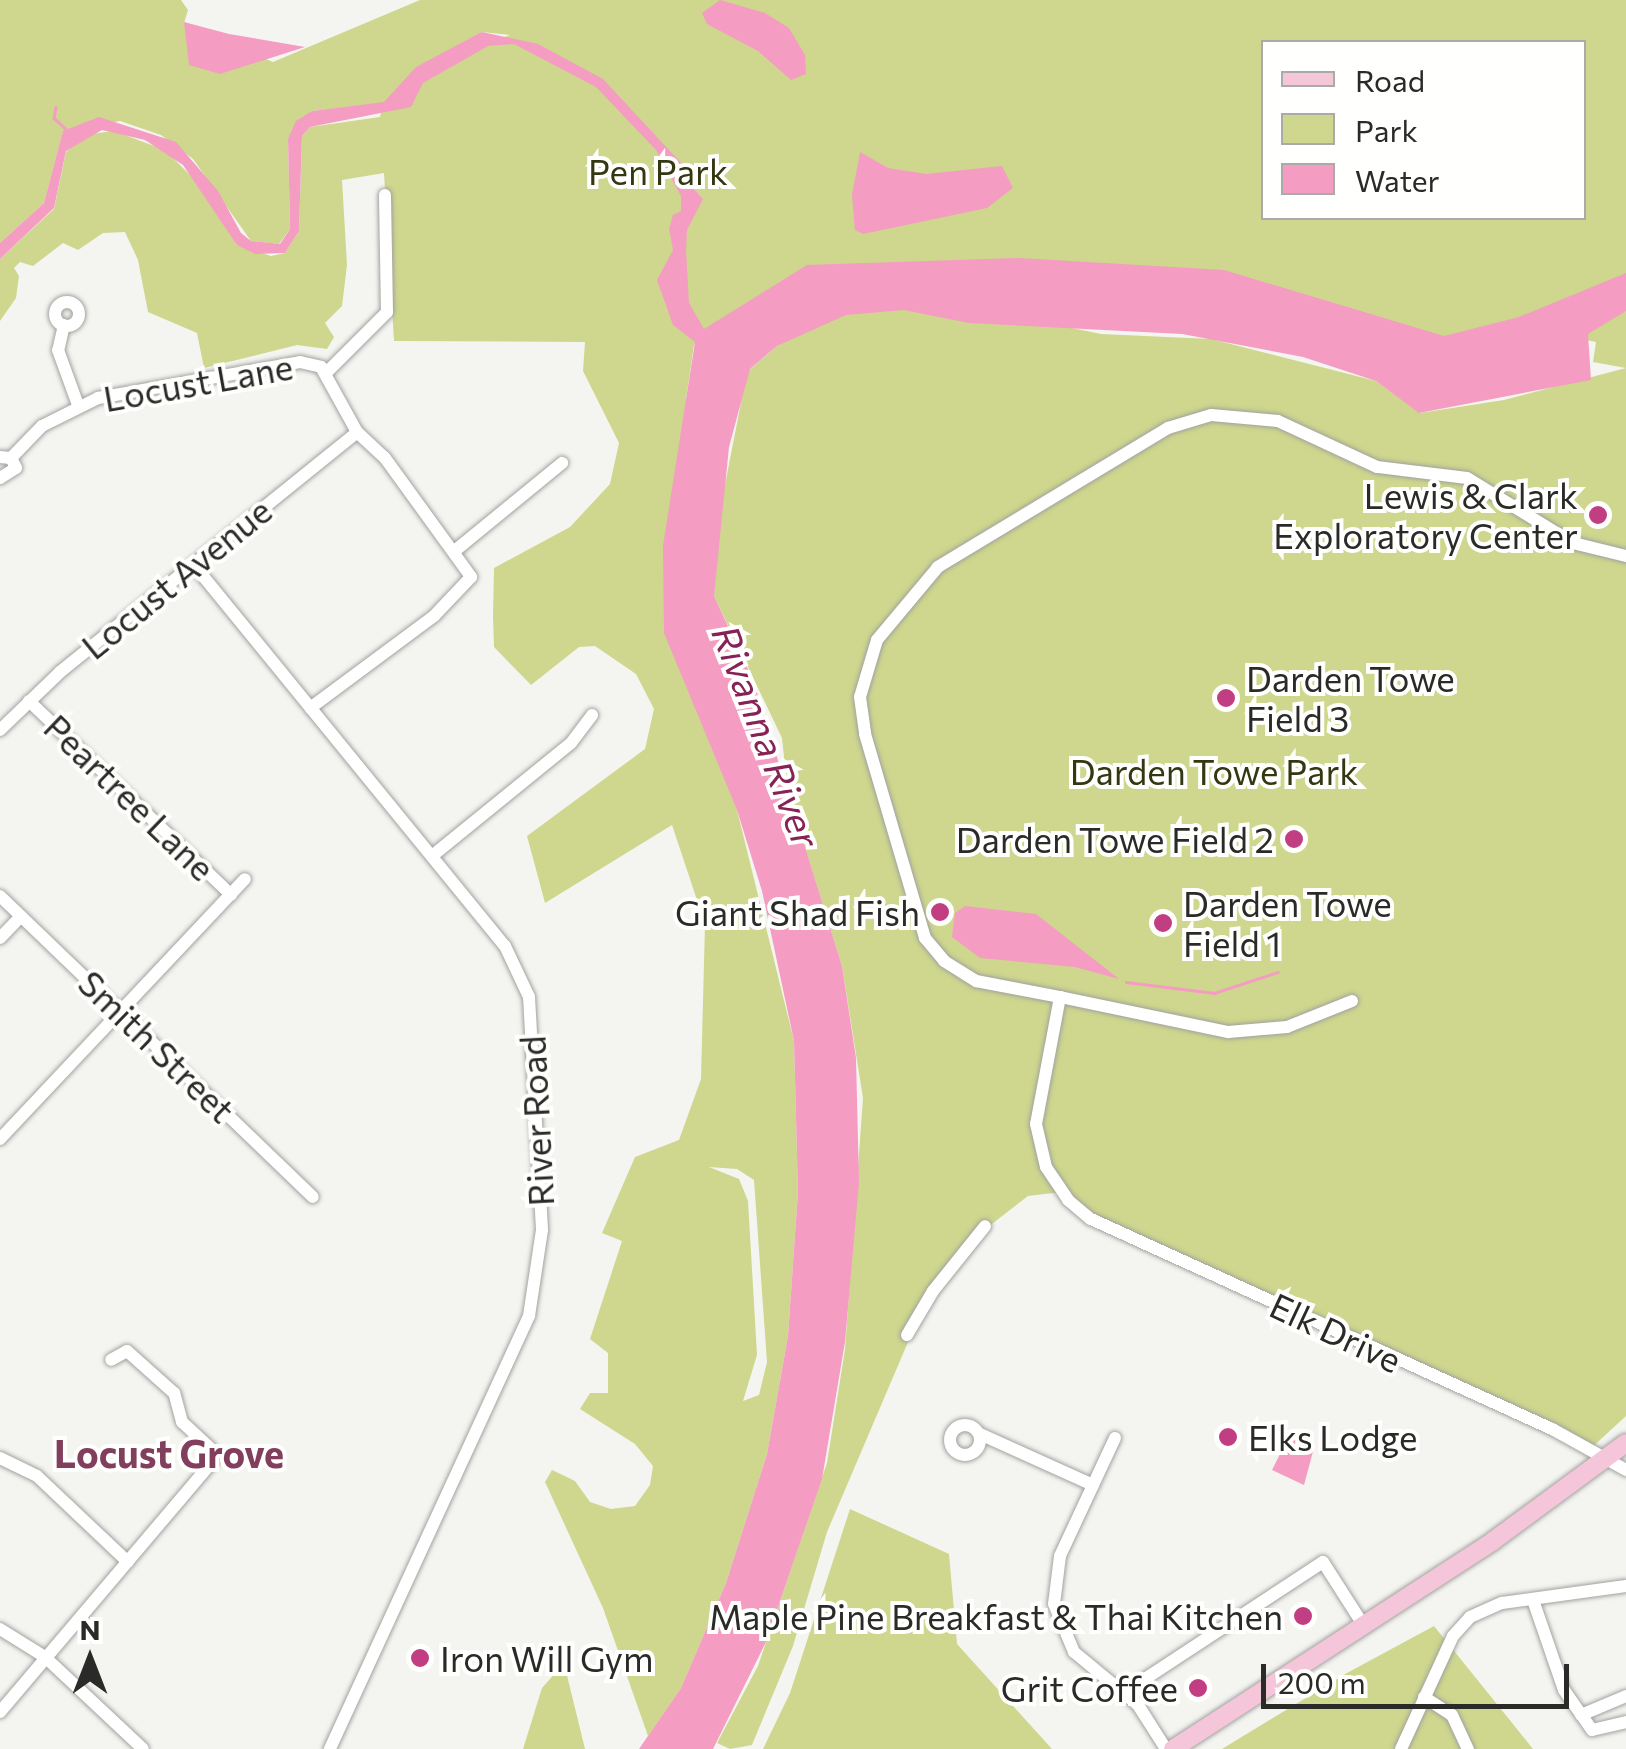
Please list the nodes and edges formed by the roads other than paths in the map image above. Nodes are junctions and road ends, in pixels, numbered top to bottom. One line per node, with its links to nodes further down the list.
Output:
1 (385, 195): 3 (street)
2 (64, 325): 4 (street)
3 (327, 372): 4 (street, Locust Lane); 5 (street, Locust Lane)
4 (78, 405): 6 (street, Locust Lane)
5 (357, 432): 9 (street, Locust Lane); 11 (street, Locust Avenue)
6 (6, 457): 8 (street, Locust Lane)
7 (562, 463): 9 (street)
8 (0, 478)
9 (456, 549): 13 (street, Locust Lane)
10 (1626, 556): 22 (street)
11 (194, 565): 12 (street, Locust Avenue); 13 (street, River Road)
12 (29, 701): 15 (street, Locust Avenue); 18 (street, Peartree Lane)
13 (310, 708): 16 (street, River Road)
14 (592, 715): 16 (street)
15 (0, 730)
16 (432, 856): 50 (street, River Road)
17 (245, 880): 18 (street)
18 (231, 895): 24 (street)
19 (0, 896): 20 (street, Smith Street)
20 (21, 916): 21 (street); 24 (street, Smith Street)
21 (0, 938)
22 (1060, 997): 23 (street); 34 (street, Elk Drive)
23 (1352, 1000)
24 (121, 1010): 25 (street); 26 (street, Smith Street)
25 (0, 1139)
26 (313, 1197)
27 (985, 1226): 28 (street)
28 (907, 1335)
29 (110, 1360): 37 (street)
30 (980, 1434): 36 (street)
31 (1115, 1438): 36 (street)
32 (1626, 1443): 34 (main road)
33 (0, 1458): 37 (street)
34 (1606, 1461): 35 (street, Elk Drive); 40 (main road)
35 (1625, 1474)
36 (1093, 1485): 43 (street)
37 (128, 1562): 42 (street)
38 (1626, 1586): 39 (street)
39 (1533, 1600): 45 (street); 47 (street)
40 (1364, 1626): 43 (street); 51 (main road)
41 (0, 1630): 42 (street)
42 (46, 1657): 46 (street); 49 (street)
43 (1125, 1692): 51 (street)
44 (1626, 1696): 47 (street)
45 (1424, 1698): 52 (street); 53 (street)
46 (0, 1712)
47 (1581, 1714): 48 (street)
48 (1626, 1722)
49 (144, 1749)
50 (330, 1749)
51 (1169, 1749)
52 (1401, 1749)
53 (1468, 1749)

